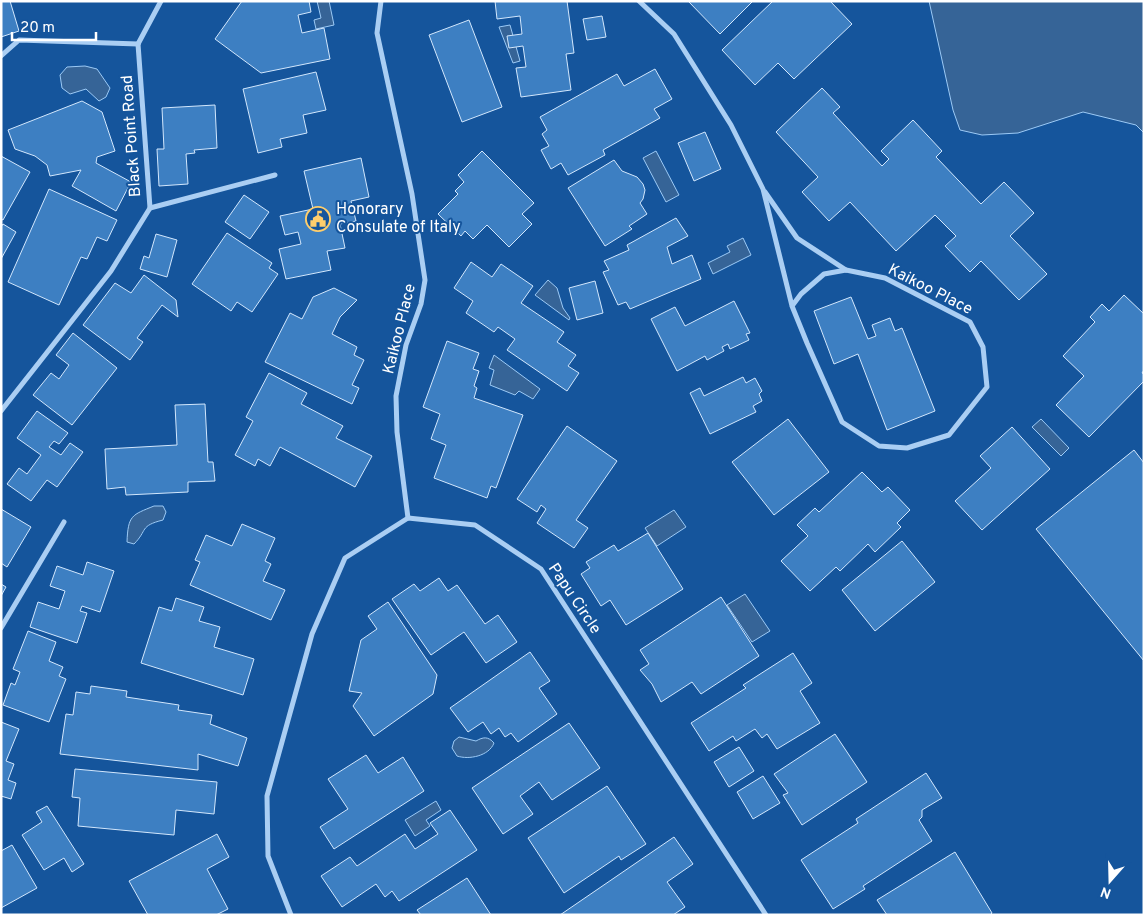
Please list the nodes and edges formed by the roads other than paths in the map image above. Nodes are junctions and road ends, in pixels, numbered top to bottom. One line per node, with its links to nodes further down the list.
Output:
1 (161, 1): 4 (street)
2 (381, 1): 12 (street, Kaikoo Place)
3 (639, 1): 7 (street, Kaikoo Place)
4 (138, 44): 5 (street); 8 (street, Black Point Road)
5 (1, 56)
6 (274, 175): 8 (street)
7 (763, 189): 9 (street); 10 (street, Kaikoo Place)
8 (150, 208): 11 (street, Black Point Road)
9 (846, 270): 10 (street, Kaikoo Place); 10 (street, Kaikoo Place)
10 (792, 306)
11 (1, 411)
12 (408, 518): 15 (street); 16 (street, Papu Circle)
13 (64, 522): 14 (street)
14 (1, 628)
15 (291, 915)
16 (766, 915)

